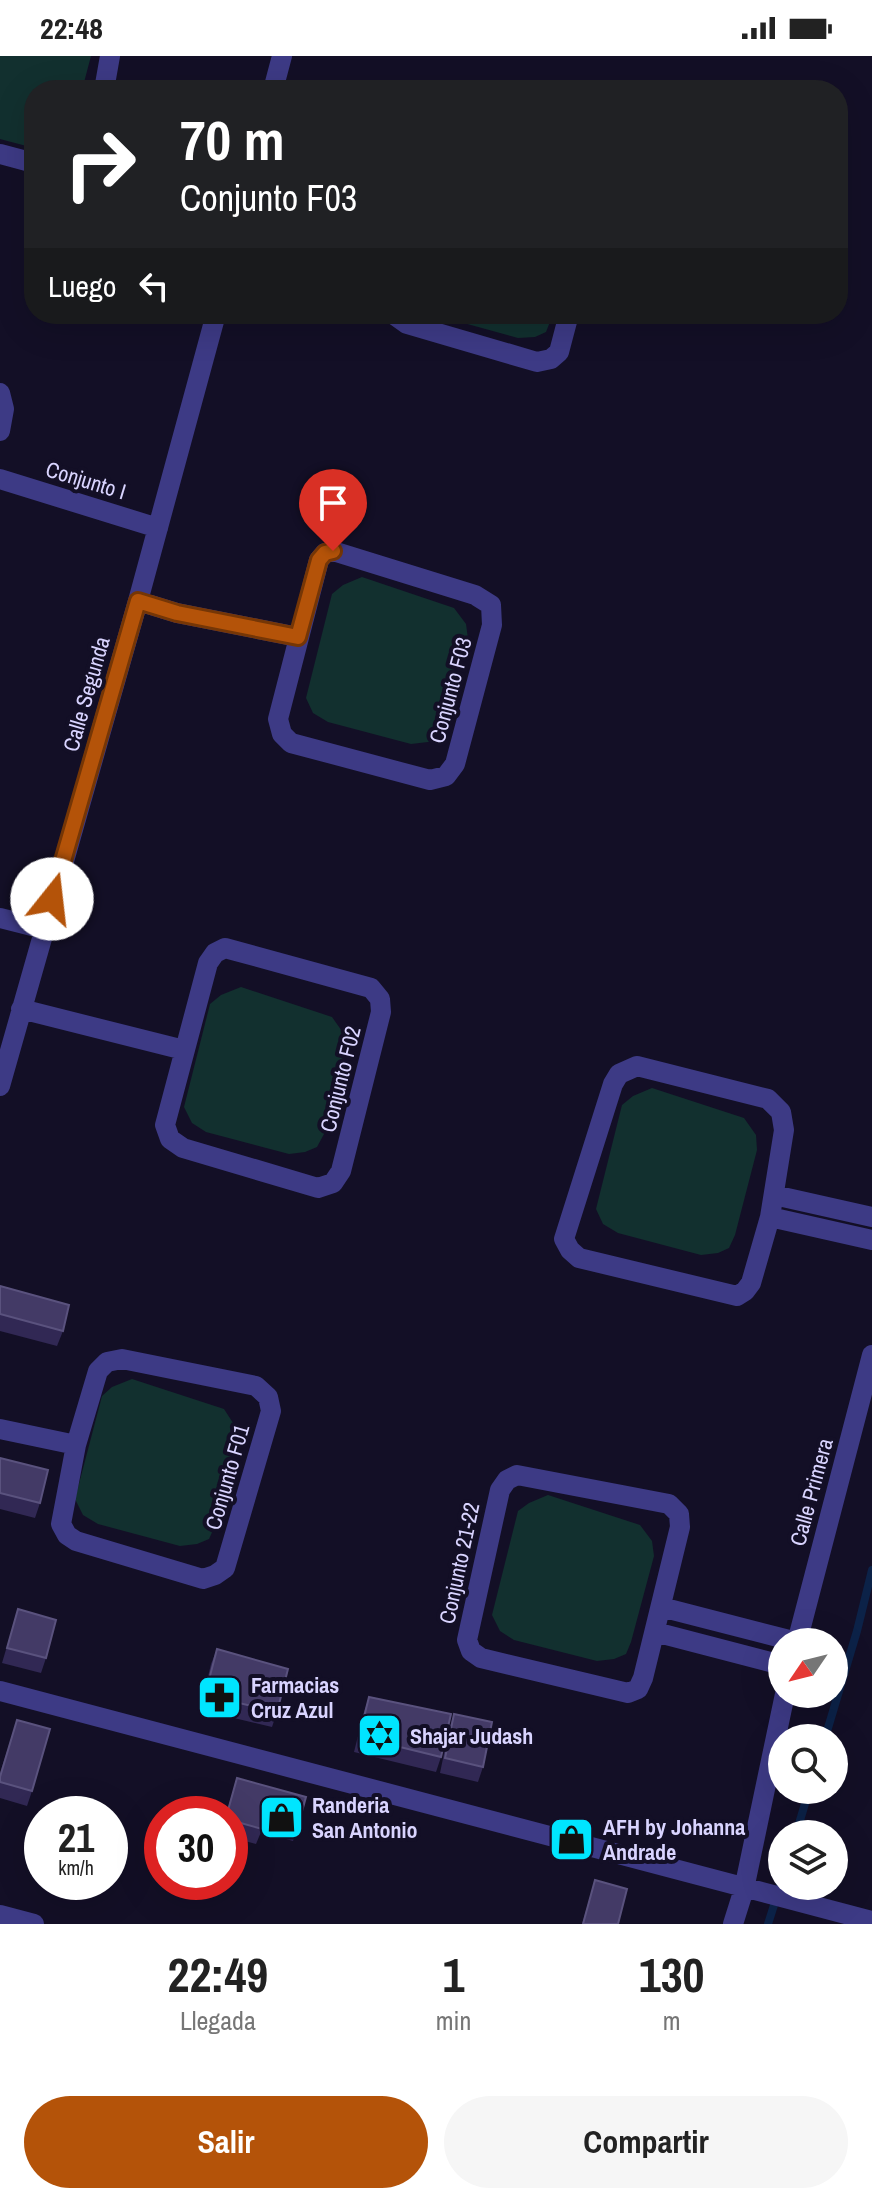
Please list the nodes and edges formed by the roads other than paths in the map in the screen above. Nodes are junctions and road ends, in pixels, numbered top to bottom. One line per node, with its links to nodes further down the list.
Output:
1 (110, 56): 3 (street)
2 (282, 56): 4 (street)
3 (106, 80)
4 (276, 80)
5 (0, 154): 6 (street)
6 (24, 160)
7 (213, 324): 13 (street, Calle Segunda)
8 (407, 324): 9 (street)
9 (566, 324)
10 (0, 393): 11 (street)
11 (0, 431)
12 (0, 479): 13 (street, Conjunto I)
13 (158, 528): 14 (street, Calle Segunda)
14 (138, 601): 15 (street); 17 (street, Calle Segunda)
15 (298, 637): 15 (street, Conjunto F03)
16 (0, 918): 17 (street)
17 (44, 929): 18 (street, Calle Segunda)
18 (21, 1009): 19 (street); 20 (street, Calle Segunda)
19 (184, 1050): 19 (street, Conjunto F02)
20 (0, 1086)
21 (774, 1195): 22 (street); 22 (street); 23 (street)
22 (770, 1217): 24 (street)
23 (872, 1217)
24 (872, 1240)
25 (872, 1355): 29 (street, Calle Primera)
26 (0, 1429): 27 (street)
27 (76, 1445): 27 (street, Conjunto F01)
28 (661, 1607): 30 (street, Conjunto 21-22); 30 (street, Conjunto 21-22); 31 (street)
29 (801, 1628)
30 (655, 1632): 32 (street)
31 (768, 1635)
32 (768, 1661)
33 (0, 1691): 35 (street)
34 (782, 1708): 35 (street)
35 (744, 1889): 37 (street); 39 (street)
36 (0, 1915): 38 (street)
37 (872, 1921)
38 (34, 1924)
39 (733, 1924)

